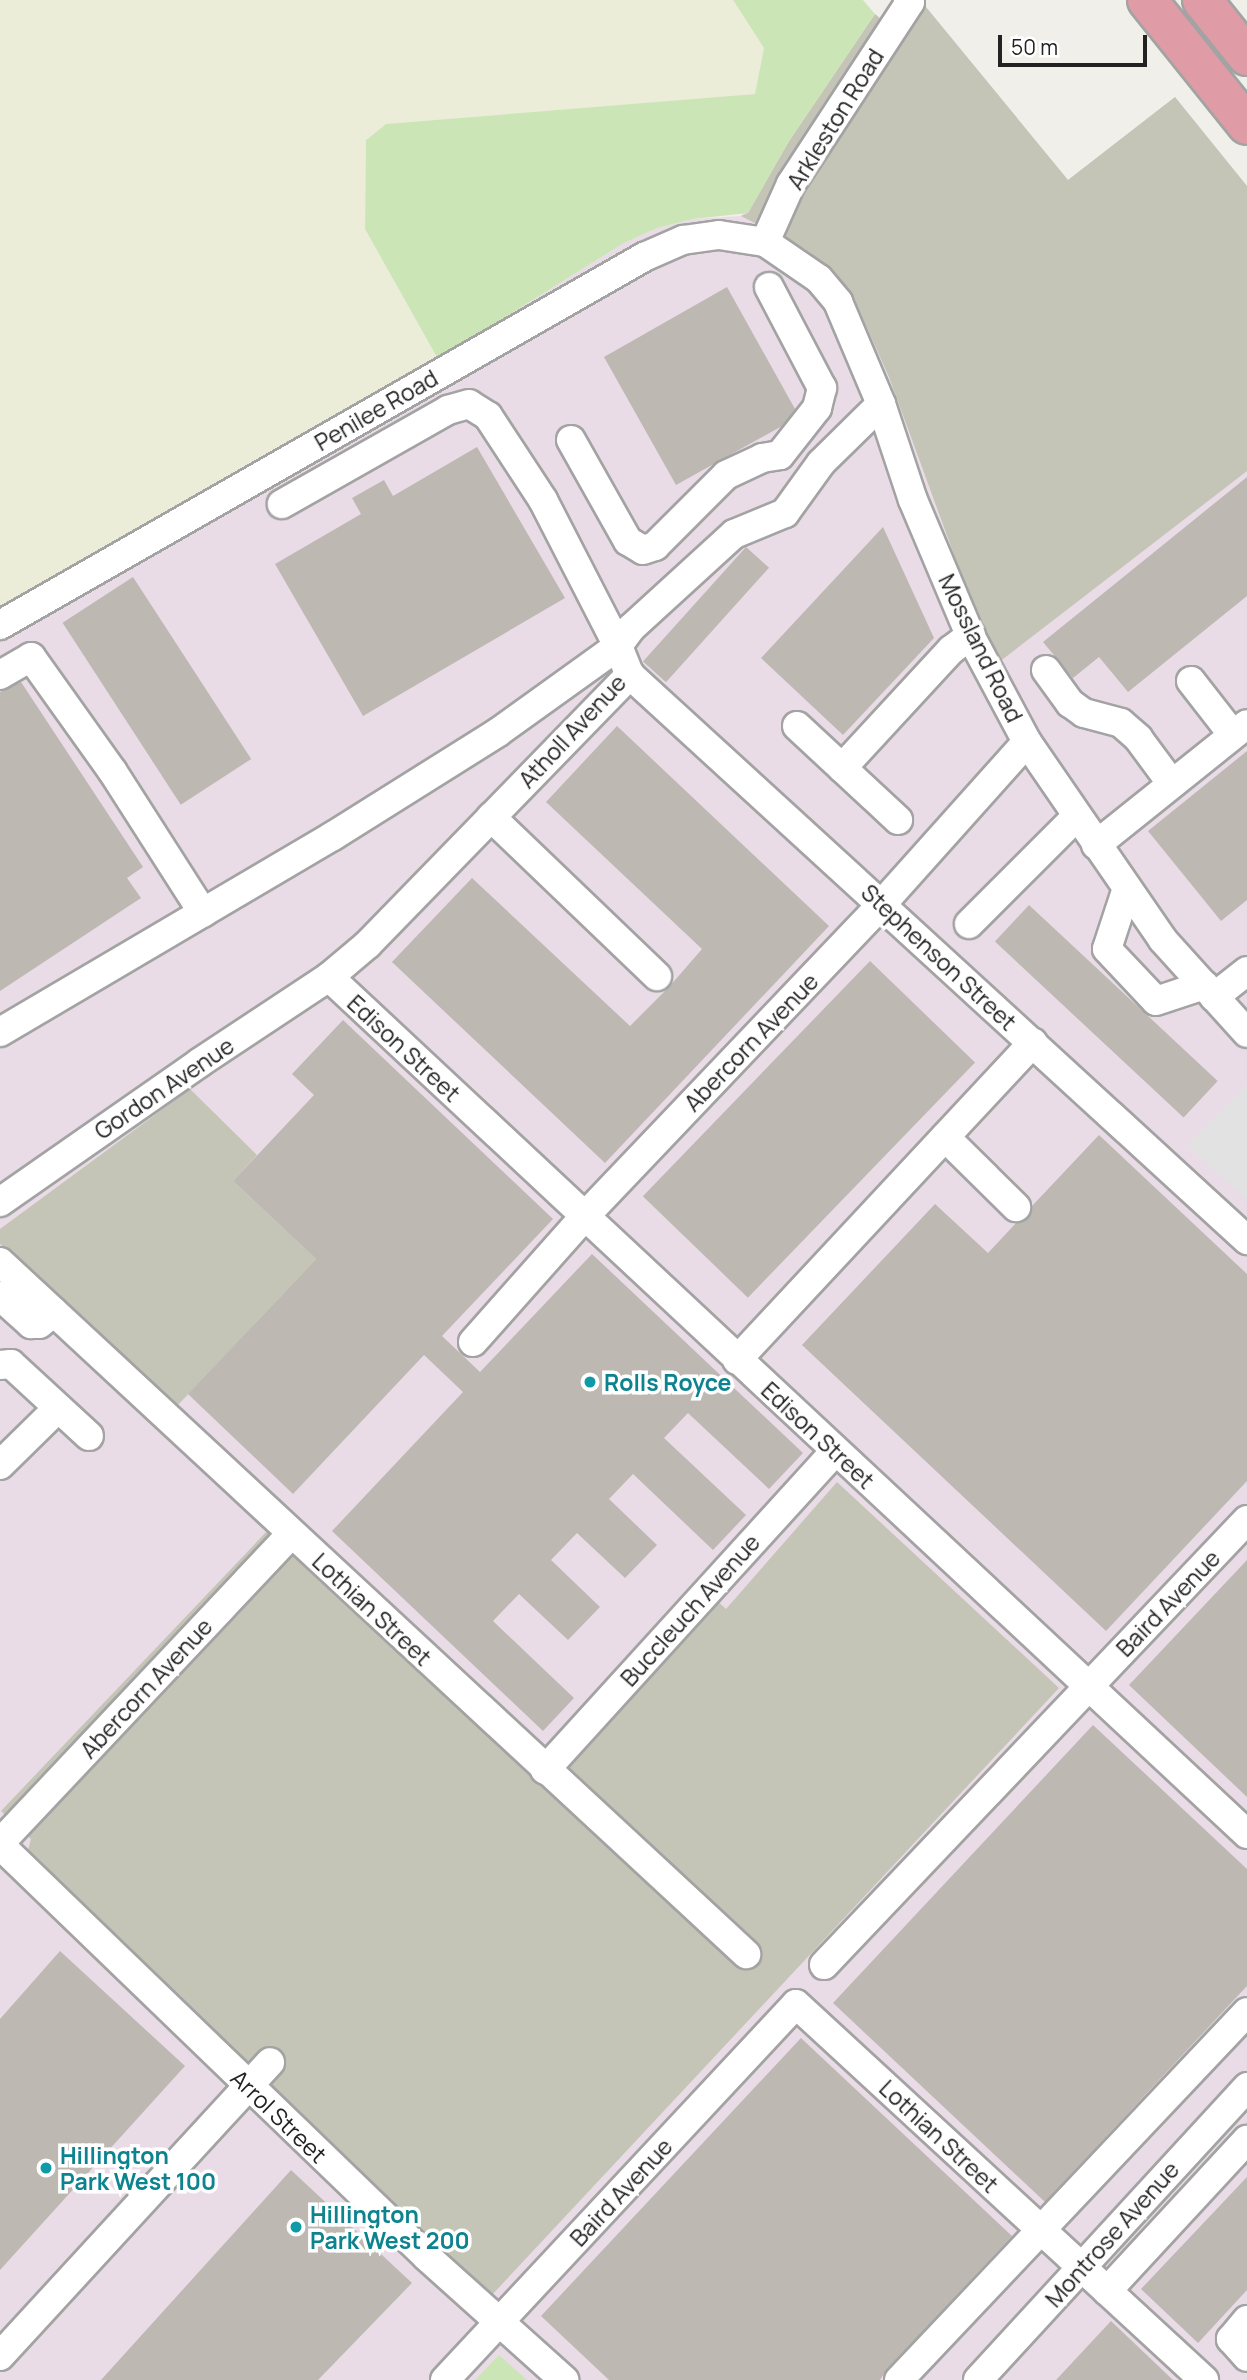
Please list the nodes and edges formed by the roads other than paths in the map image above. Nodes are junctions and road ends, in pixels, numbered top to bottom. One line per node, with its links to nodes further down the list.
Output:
1 (908, 0): 6 (street, Arkleston Road)
2 (1147, 0): 5 (highway)
3 (1202, 0): 4 (highway)
4 (1247, 56)
5 (1247, 125)
6 (765, 242): 8 (street, Mossland Road); 13 (street, Penilee Road)
7 (769, 287): 10 (street)
8 (881, 404): 11 (street, Atholl Avenue); 14 (street, Mossland Road)
9 (571, 440): 10 (street)
10 (780, 455): 11 (street)
11 (809, 479): 15 (street, Atholl Avenue)
12 (282, 504): 15 (street)
13 (0, 625)
14 (971, 635): 22 (street, Mossland Road); 23 (street)
15 (618, 646): 18 (street, Atholl Avenue); 31 (street)
16 (1046, 670): 24 (street)
17 (0, 675): 31 (street)
18 (630, 675): 25 (street, Atholl Avenue); 30 (street, Stephenson Street)
19 (1191, 681): 21 (street)
20 (797, 726): 23 (street)
21 (1240, 729): 24 (street)
22 (1027, 742): 26 (street, Mossland Road); 30 (street, Abercorn Avenue)
23 (842, 768): 27 (street)
24 (1172, 784): 28 (street)
25 (491, 817): 34 (street); 35 (street, Atholl Avenue)
26 (1076, 817): 28 (street, Mossland Road); 32 (street)
27 (898, 820)
28 (1096, 845): 29 (street, Mossland Road)
29 (1127, 888): 36 (street, Mossland Road); 36 (street)
30 (882, 904): 39 (street, Stephenson Street); 43 (street, Abercorn Avenue)
31 (203, 913): 37 (street)
32 (969, 924)
33 (1247, 971): 36 (street)
34 (657, 976)
35 (329, 977): 41 (street, Gordon Avenue); 43 (street, Edison Street)
36 (1209, 991): 38 (street, Mossland Road)
37 (0, 1032)
38 (1247, 1033)
39 (1033, 1043): 40 (street); 44 (street, Stephenson Street)
40 (945, 1137): 42 (street); 49 (street)
41 (0, 1202)
42 (1016, 1207)
43 (584, 1217): 48 (street, Abercorn Avenue); 49 (street, Edison Street)
44 (1247, 1240)
45 (0, 1262): 47 (street, Lothian Street)
46 (0, 1296): 47 (street)
47 (54, 1312): 56 (street, Lothian Street)
48 (473, 1342)
49 (737, 1360): 53 (street, Edison Street)
50 (0, 1365): 51 (street)
51 (58, 1408): 52 (street); 54 (street)
52 (89, 1436)
53 (835, 1451): 57 (street, Edison Street); 58 (street, Buccleuch Avenue)
54 (0, 1465)
55 (1247, 1520): 57 (street, Baird Avenue)
56 (291, 1534): 58 (street, Lothian Street); 60 (street, Abercorn Avenue)
57 (1089, 1686): 59 (street, Edison Street); 62 (street, Baird Avenue)
58 (545, 1770): 61 (street, Lothian Street)
59 (1247, 1834)
60 (6, 1837): 66 (street, Arrol Street)
61 (746, 1954)
62 (824, 1965)
63 (796, 2004): 70 (street, Lothian Street); 73 (street, Baird Avenue)
64 (1247, 2012): 70 (street)
65 (270, 2062): 66 (street)
66 (247, 2085): 73 (street, Arrol Street); 75 (street)
67 (1247, 2087): 68 (street, Montrose Avenue)
68 (1204, 2133): 69 (street); 71 (street, Montrose Avenue)
69 (1240, 2147): 72 (street)
70 (1041, 2231): 71 (street, Lothian Street); 79 (street)
71 (1081, 2269): 72 (street, Lothian Street); 80 (street, Montrose Avenue)
72 (1107, 2291): 81 (street, Lothian Street)
73 (501, 2320): 77 (street, Baird Avenue); 78 (street, Arrol Street)
74 (1247, 2320): 76 (street)
75 (0, 2356)
76 (1247, 2357)
77 (445, 2380)
78 (564, 2380)
79 (899, 2380)
80 (978, 2380)
81 (1204, 2380)

